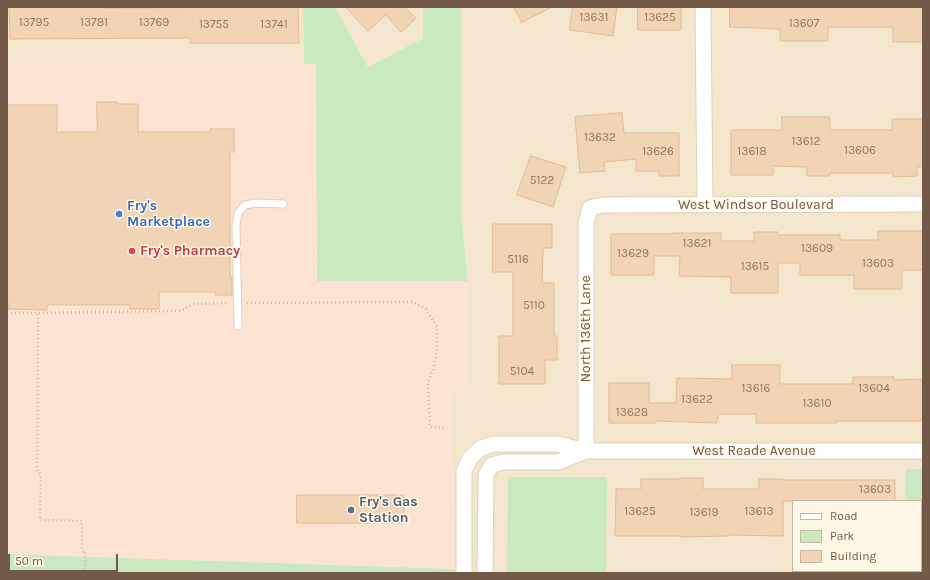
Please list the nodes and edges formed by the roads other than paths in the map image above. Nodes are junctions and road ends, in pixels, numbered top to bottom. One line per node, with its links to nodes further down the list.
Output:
1 (704, 7): 4 (street)
2 (283, 204): 6 (lane)
3 (923, 204): 4 (street, West Windsor Boulevard)
4 (705, 205): 5 (street, West Windsor Boulevard)
5 (590, 208): 9 (street, North 136th Lane)
6 (238, 326)
7 (541, 444): 8 (street, West Reade Avenue); 9 (street, West Reade Avenue); 11 (street)
8 (481, 448): 12 (street); 13 (street)
9 (586, 451): 10 (street, West Reade Avenue); 11 (street, West Reade Avenue)
10 (923, 451)
11 (542, 463): 12 (street, West Reade Avenue)
12 (492, 465): 14 (street)
13 (464, 573)
14 (485, 573)

